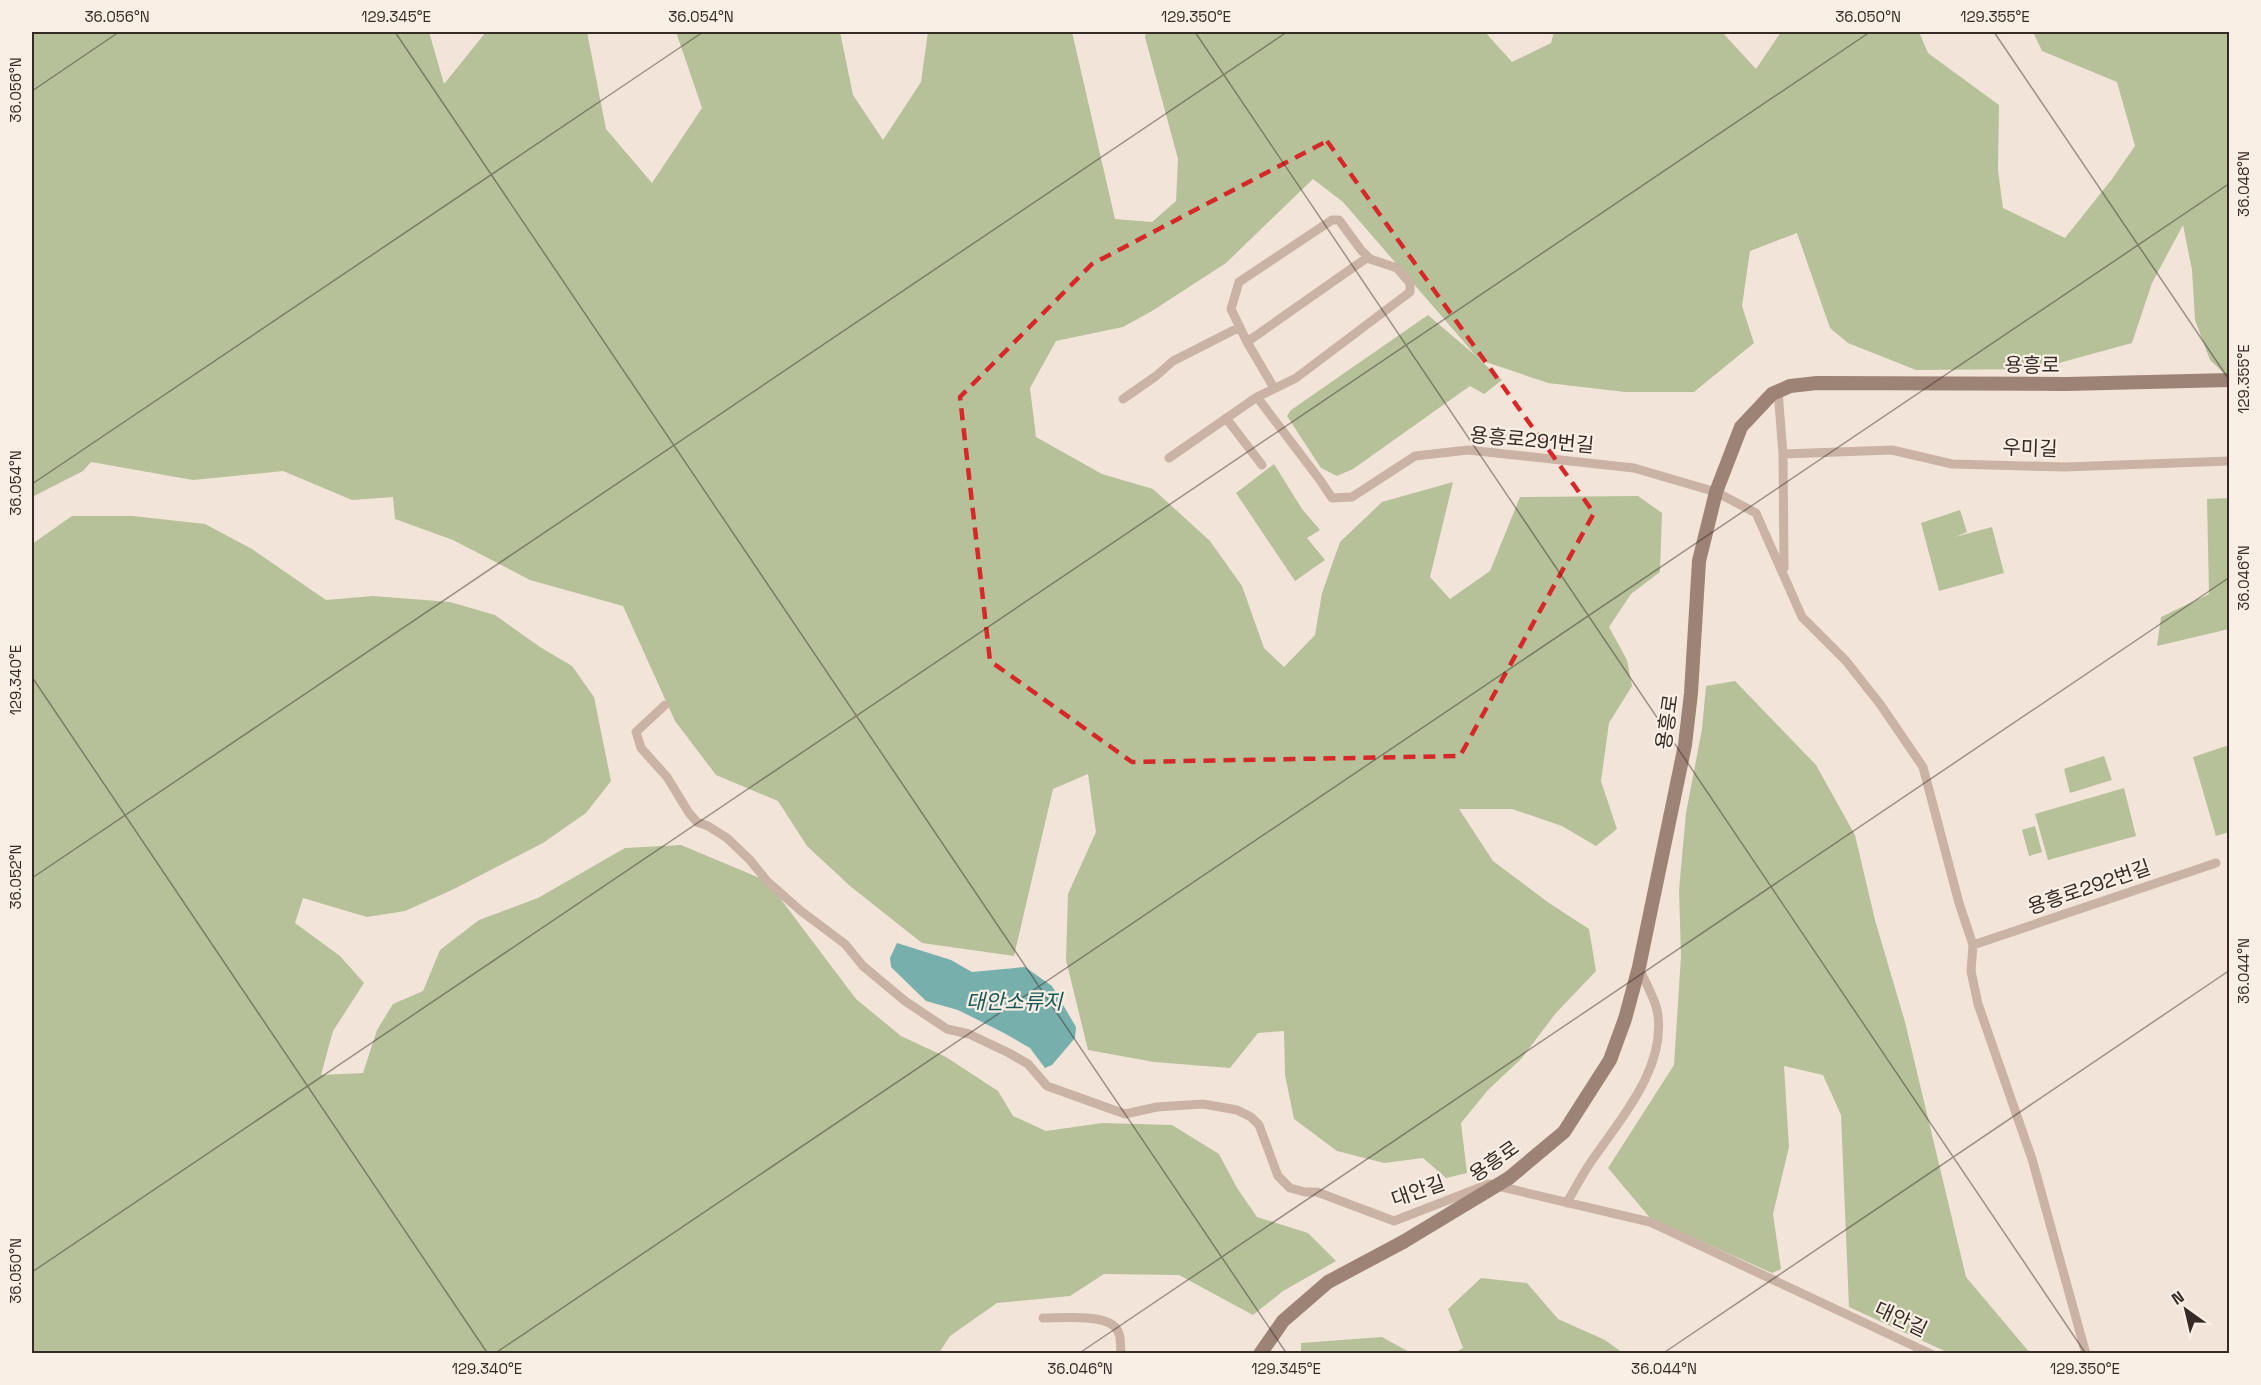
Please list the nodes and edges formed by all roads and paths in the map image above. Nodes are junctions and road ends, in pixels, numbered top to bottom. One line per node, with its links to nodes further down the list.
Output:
1 (1368, 256): 2 (street); 3 (street); 5 (street)
2 (1240, 327): 3 (street); 8 (street)
3 (1247, 342): 5 (street)
4 (2229, 380): 6 (main road, 용흥로)
5 (1274, 388): 7 (street)
6 (1778, 391): 10 (street); 14 (main road, 용흥로)
7 (1257, 397): 9 (street); 14 (street, 용흥로291번길)
8 (1123, 399)
9 (1226, 418): 11 (street); 13 (street)
10 (1783, 454): 12 (street, 우미길); 15 (street)
11 (1170, 458)
12 (2229, 461)
13 (1262, 465)
14 (1716, 492): 15 (street, 용흥로291번길); 19 (main road, 용흥로)
15 (1784, 573): 18 (street, 용흥로291번길)
16 (665, 705): 20 (street, 대안길)
17 (2216, 862): 18 (street, 용흥로292번길)
18 (1973, 945): 25 (street)
19 (1638, 967): 20 (street); 23 (main road, 용흥로, bridge)
20 (1567, 1203): 24 (street, 대안길)
21 (1043, 1318): 22 (street)
22 (1121, 1353)
23 (1260, 1353)
24 (1931, 1353)
25 (2086, 1353)

